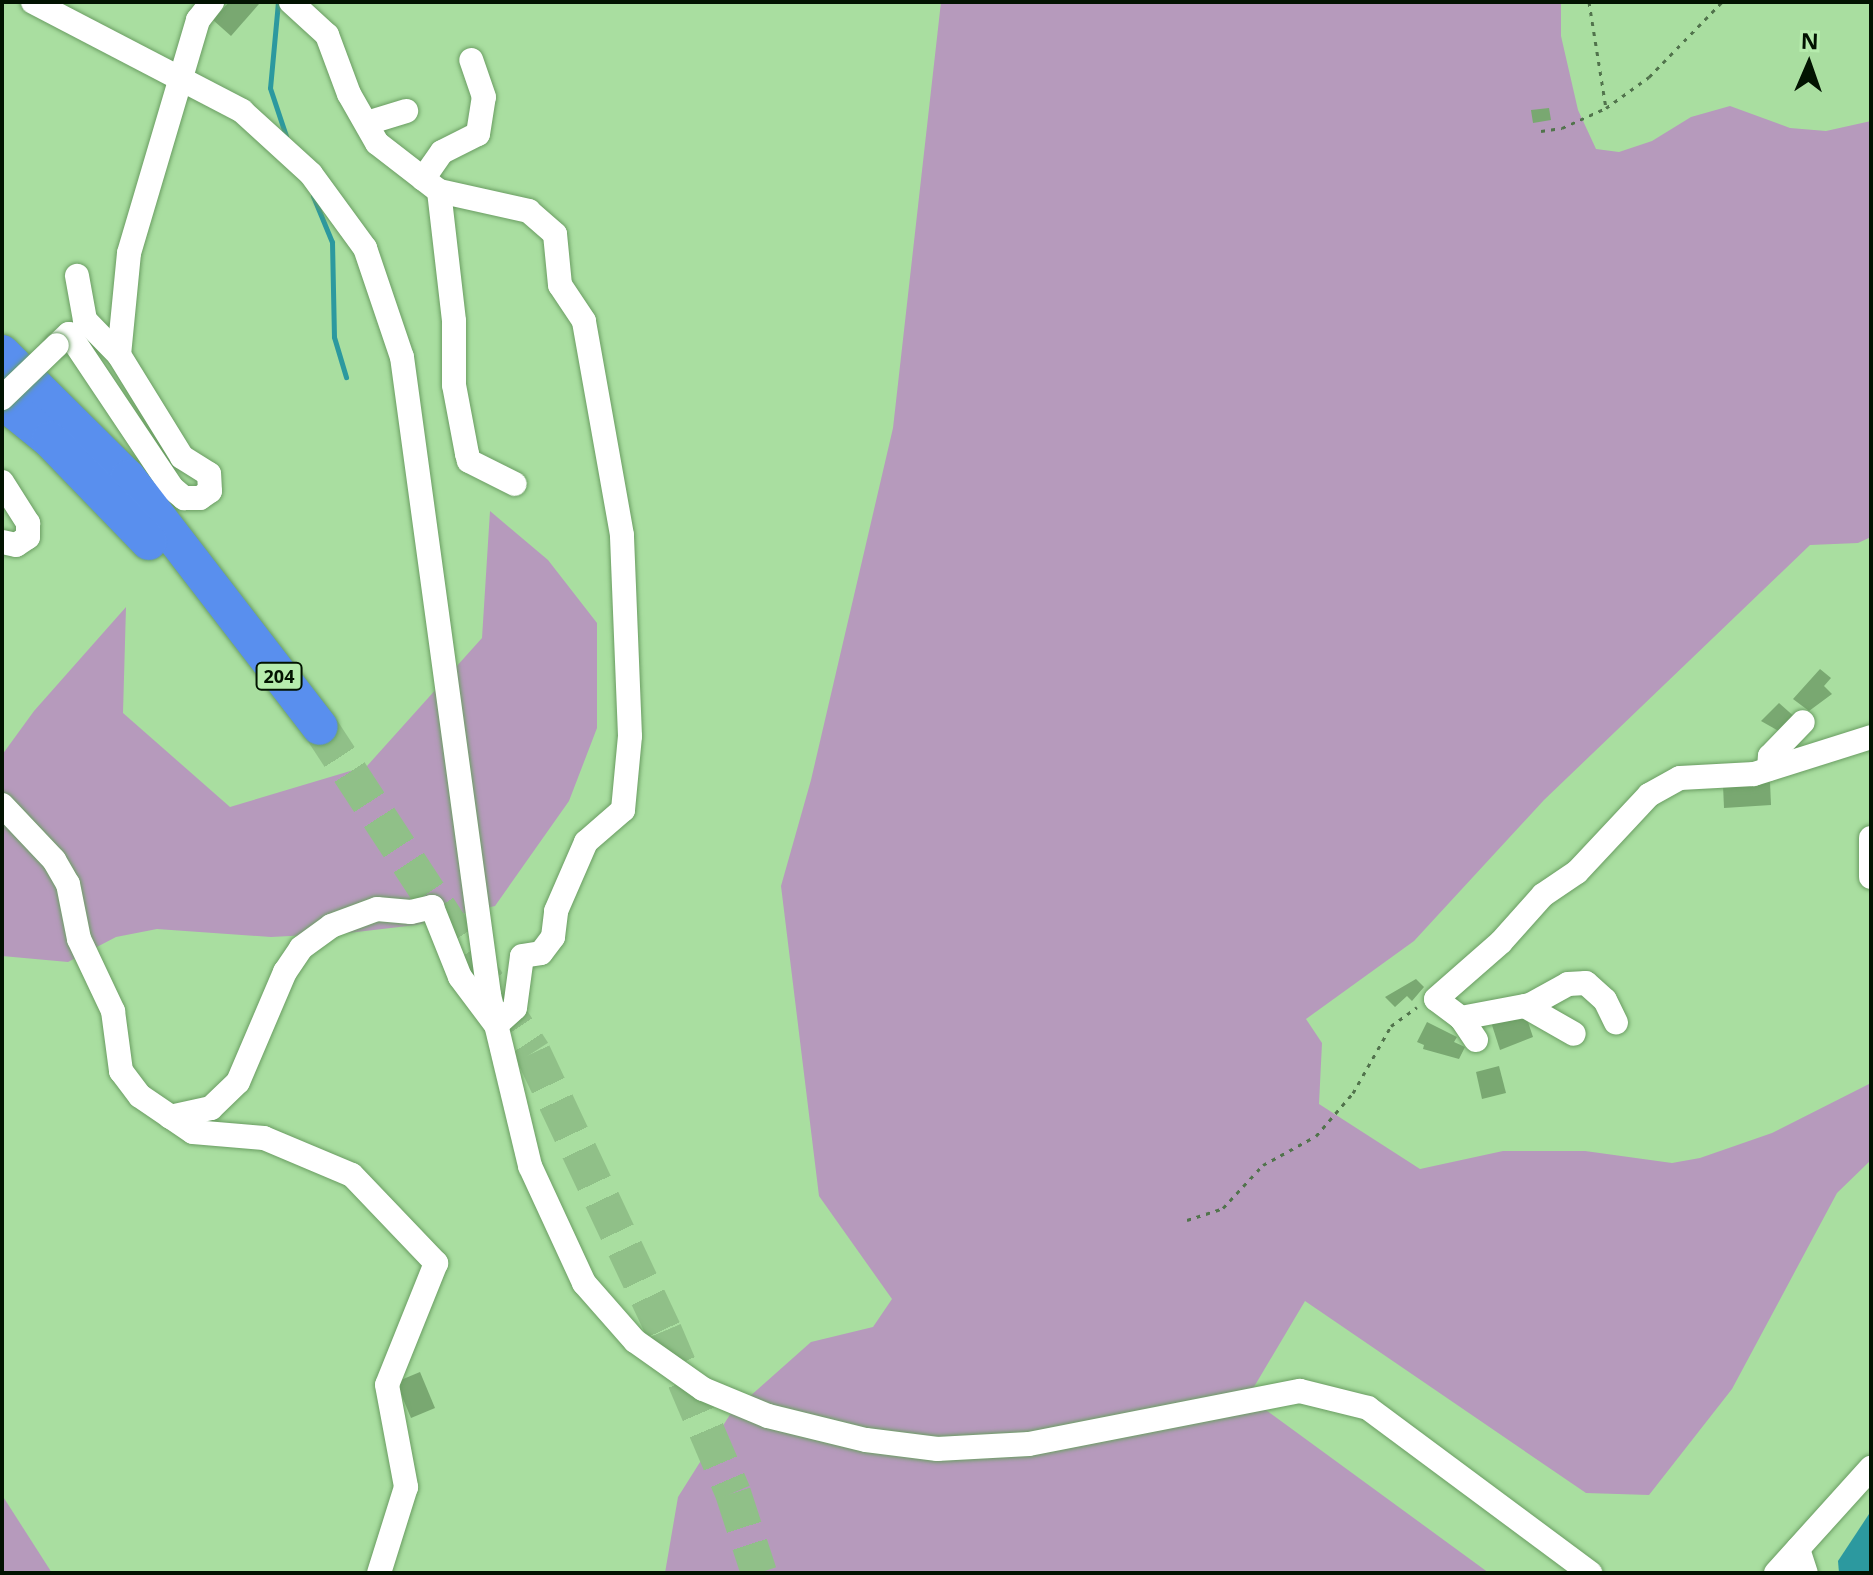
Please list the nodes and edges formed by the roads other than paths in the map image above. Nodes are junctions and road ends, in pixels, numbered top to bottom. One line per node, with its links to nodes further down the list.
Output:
1 (33, 2): 5 (street)
2 (212, 2): 5 (street)
3 (291, 2): 8 (street)
4 (471, 60): 9 (street)
5 (183, 76): 13 (street); 29 (street)
6 (500, 104): 9 (street)
7 (406, 111): 8 (street)
8 (367, 123): 10 (street)
9 (478, 134): 10 (street)
10 (431, 185): 16 (street); 29 (street)
11 (77, 276): 13 (street)
12 (2, 353): 18 (highway)
13 (119, 355): 14 (street, bridge)
14 (2, 400): 18 (highway)
15 (2, 482): 17 (street)
16 (515, 484)
17 (2, 542)
18 (238, 624): 20 (highway, 204)
19 (1803, 722): 22 (street)
20 (320, 727)
21 (1871, 737): 22 (street)
22 (1769, 769): 27 (street)
23 (2, 805): 32 (street)
24 (1871, 838): 25 (street)
25 (1871, 877)
26 (1525, 1006): 27 (street); 28 (street); 30 (street)
27 (1461, 1018): 31 (street)
28 (1616, 1023)
29 (496, 1025): 32 (street); 36 (street)
30 (1574, 1034)
31 (1476, 1040)
32 (170, 1117): 35 (street)
33 (1871, 1468): 34 (street)
34 (1798, 1549): 37 (street); 38 (street)
35 (379, 1573)
36 (1590, 1573)
37 (1776, 1573)
38 (1806, 1573)

